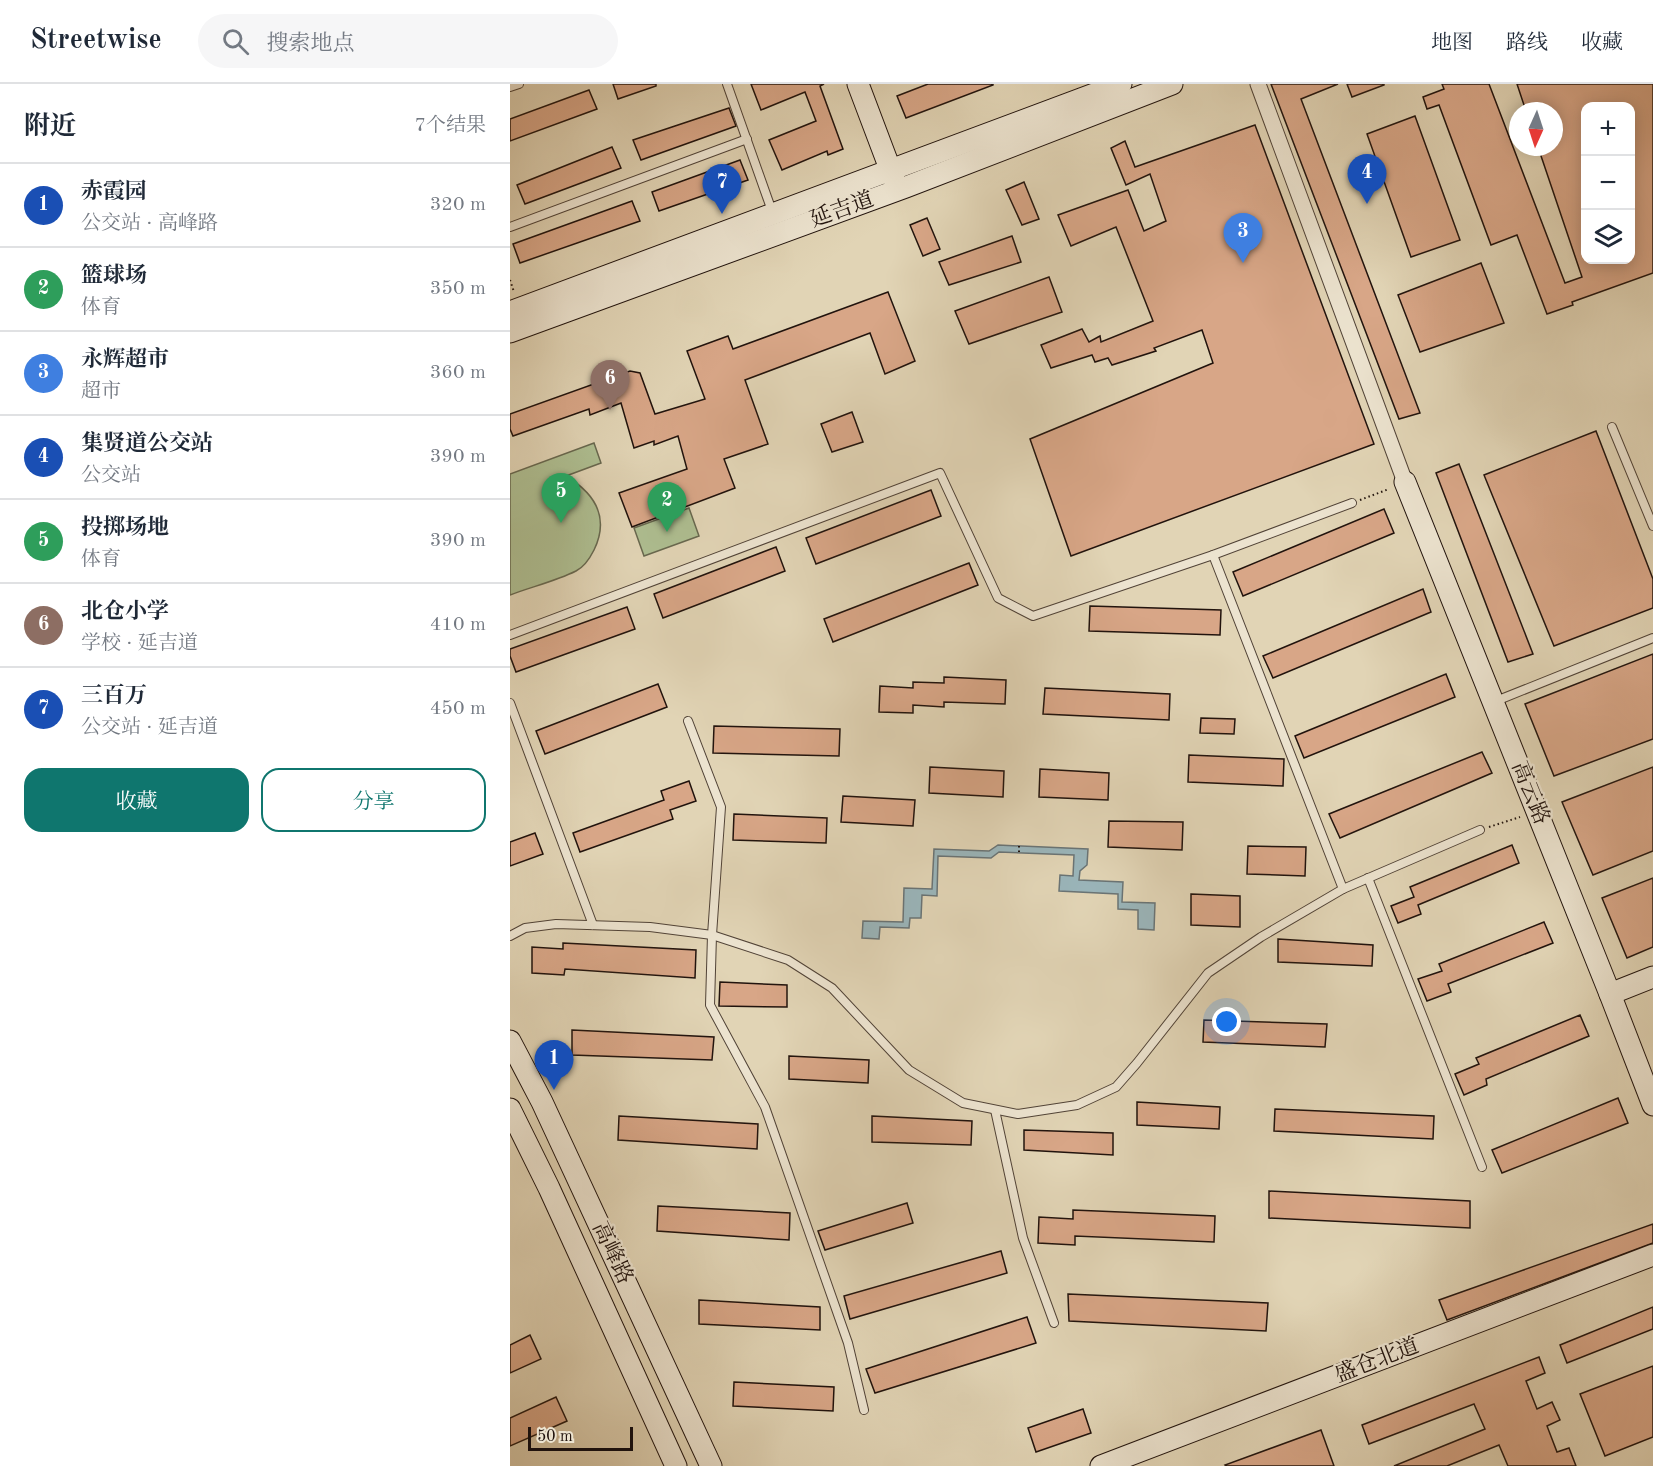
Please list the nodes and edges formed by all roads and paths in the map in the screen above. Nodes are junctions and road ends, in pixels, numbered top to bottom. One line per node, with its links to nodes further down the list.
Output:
1 (519, 84): 8 (lane)
2 (727, 84): 9 (lane)
3 (858, 84): 10 (main road)
4 (867, 84): 10 (main road)
5 (1121, 84): 10 (main road, 延吉道)
6 (1172, 84): 10 (main road, 延吉道)
7 (1258, 84): 16 (street)
8 (510, 87)
9 (747, 139): 11 (lane); 12 (lane)
10 (898, 179): 11 (main road, 延吉道)
11 (777, 223): 13 (main road, 延吉道); 14 (main road, 延吉道)
12 (510, 227)
13 (510, 312)
14 (510, 333)
15 (1612, 427): 18 (lane)
16 (1405, 482): 17 (path); 22 (main road, 高云路)
17 (1352, 503): 19 (lane)
18 (1653, 526)
19 (1213, 555): 20 (lane); 30 (lane)
20 (510, 635)
21 (1653, 638): 22 (lane)
22 (1494, 702): 25 (main road, 高云路)
23 (510, 703): 31 (lane)
24 (688, 721): 32 (lane)
25 (1538, 811): 26 (path); 35 (main road, 高云路)
26 (1480, 830): 29 (lane)
27 (1019, 846): 28 (path)
28 (1019, 852)
29 (1368, 878): 30 (lane); 40 (lane)
30 (1343, 889): 39 (lane)
31 (593, 925): 32 (lane); 33 (lane)
32 (712, 935): 39 (lane); 44 (lane)
33 (510, 936)
34 (1653, 977): 35 (main road)
35 (1610, 994): 37 (main road, 高云路)
36 (510, 1041): 46 (main road, 高峰路)
37 (1653, 1106)
38 (510, 1109): 45 (main road, 高峰路)
39 (995, 1110): 43 (lane)
40 (1482, 1167)
41 (1653, 1255): 47 (main road, 盛仓北道)
42 (1653, 1269): 48 (main road, 盛仓北道)
43 (1054, 1323)
44 (864, 1410)
45 (676, 1466)
46 (711, 1466)
47 (1101, 1466)
48 (1130, 1466)

